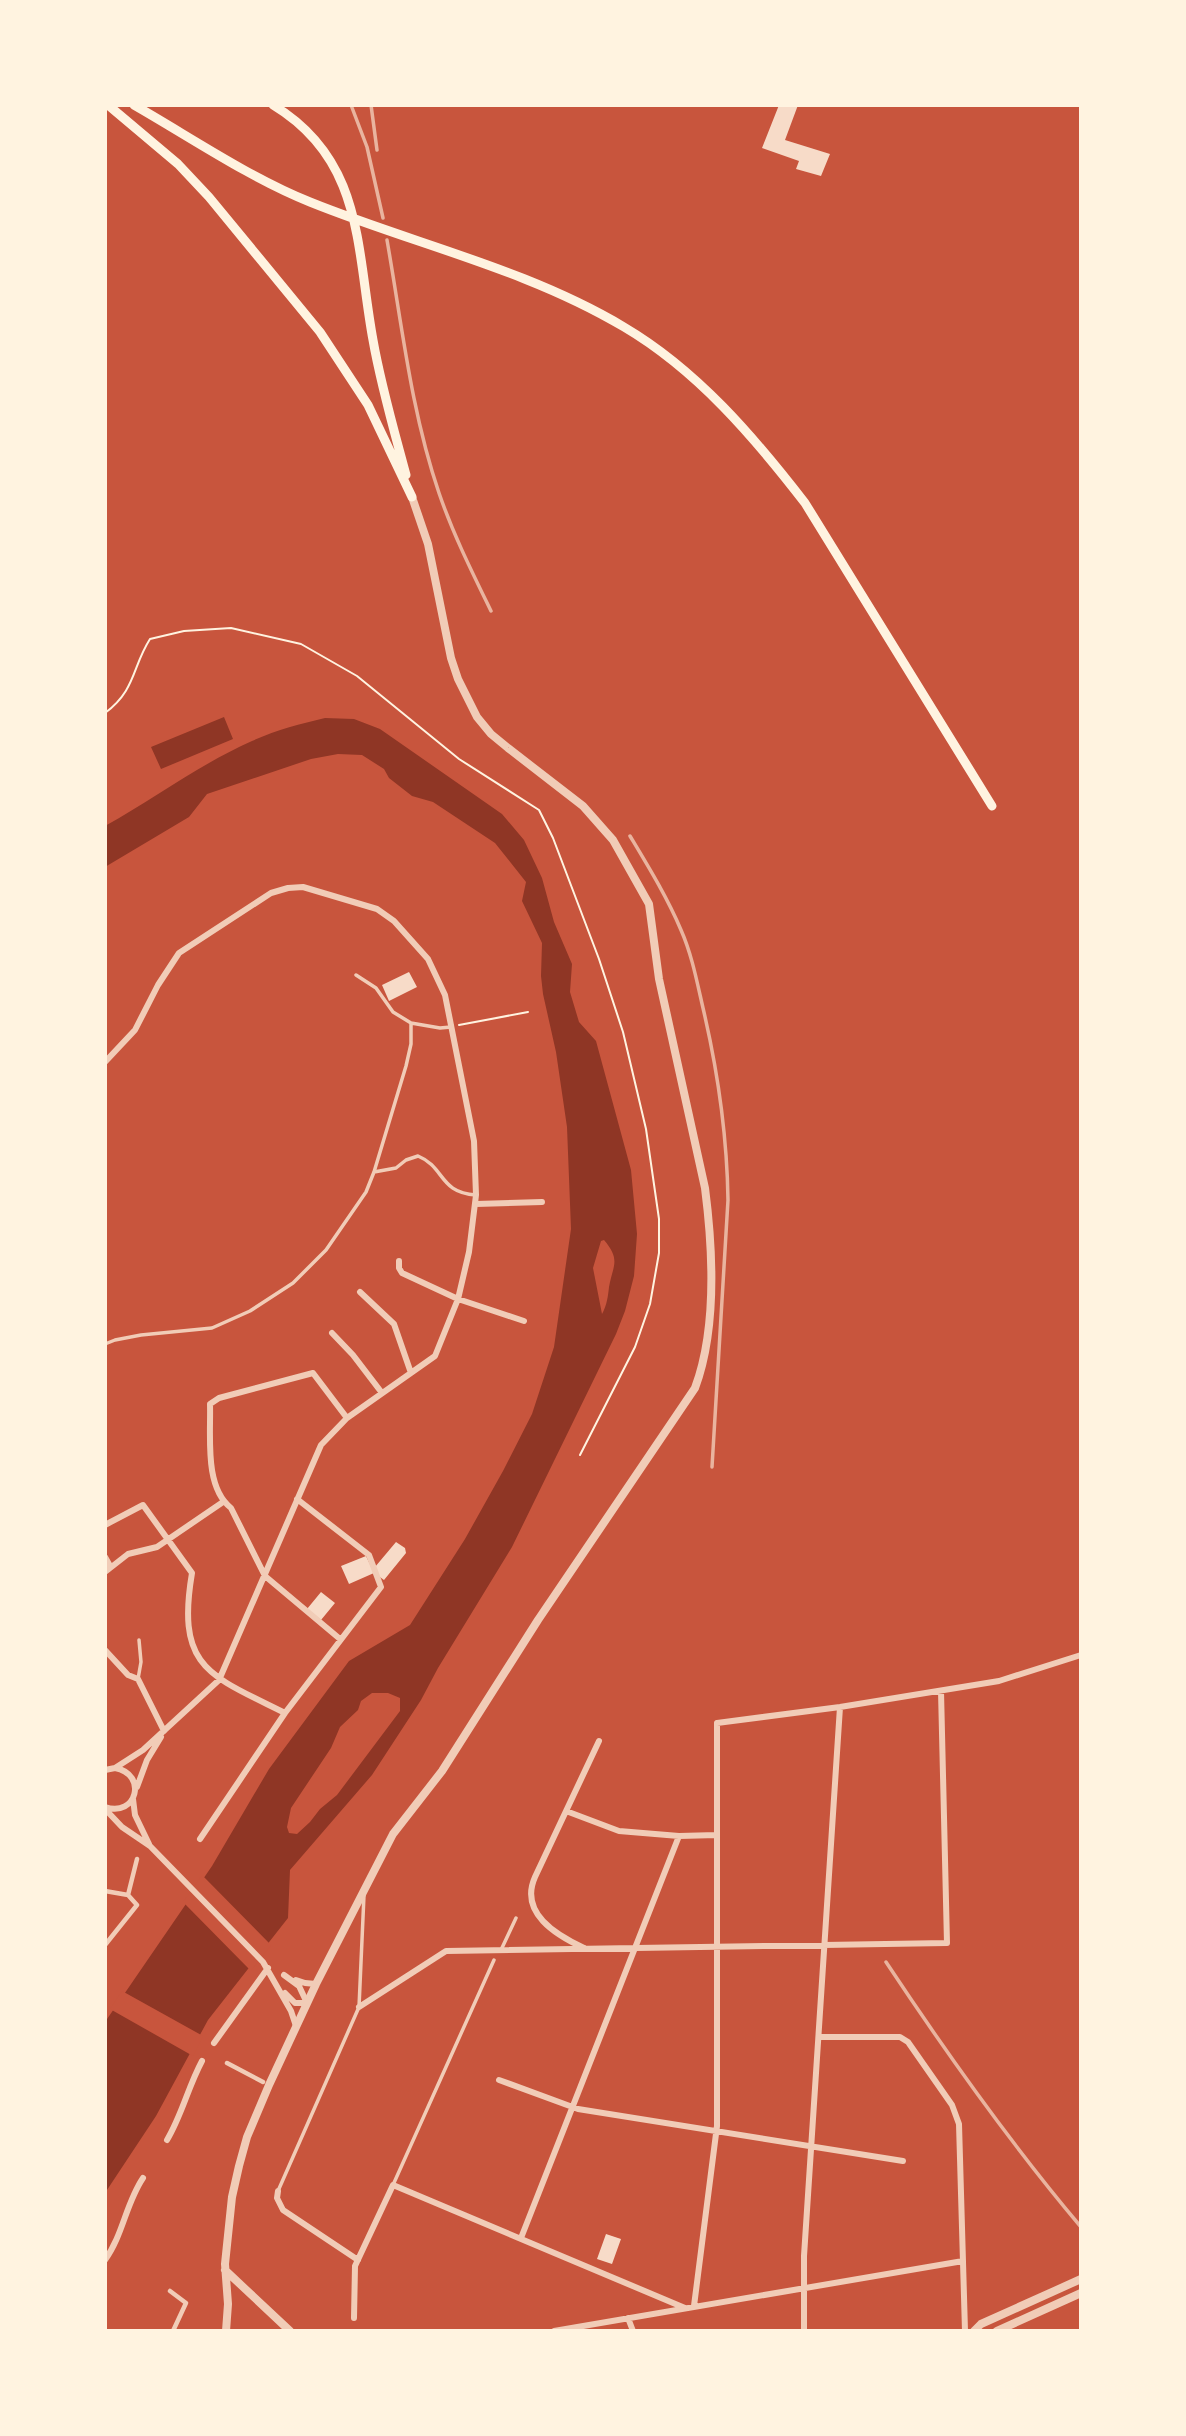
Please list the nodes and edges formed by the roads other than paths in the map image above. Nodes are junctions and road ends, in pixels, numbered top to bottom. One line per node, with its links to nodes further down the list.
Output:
1 (108, 105): 4 (main road)
2 (134, 105): 5 (main road)
3 (273, 105): 4 (main road)
4 (412, 497): 51 (street)
5 (992, 806)
6 (356, 975): 7 (lane)
7 (411, 1023): 8 (lane); 10 (lane)
8 (451, 1027): 9 (street); 11 (street)
9 (105, 1062)
10 (374, 1172): 11 (lane); 19 (lane)
11 (476, 1195): 13 (street)
12 (542, 1202): 13 (street)
13 (476, 1204): 16 (street)
14 (399, 1261): 16 (street)
15 (360, 1292): 20 (street)
16 (458, 1299): 17 (street); 20 (street)
17 (524, 1321)
18 (332, 1333): 21 (street)
19 (105, 1344)
20 (411, 1373): 21 (street)
21 (383, 1393): 22 (street)
22 (347, 1418): 23 (street); 24 (street)
23 (296, 1499): 29 (street); 30 (street)
24 (223, 1503): 26 (street); 29 (street)
25 (106, 1523): 26 (street)
26 (166, 1539): 28 (street); 35 (street)
27 (105, 1557): 28 (street)
28 (108, 1569)
29 (265, 1576): 30 (street); 35 (street)
30 (340, 1639): 38 (street)
31 (139, 1640): 34 (lane)
32 (105, 1650): 34 (street)
33 (1081, 1655): 36 (street)
34 (138, 1679): 39 (street)
35 (219, 1680): 38 (street); 39 (street)
36 (941, 1691): 37 (street); 56 (street)
37 (840, 1707): 46 (street); 56 (street)
38 (285, 1713): 48 (street)
39 (164, 1731): 41 (street); 43 (street)
40 (599, 1741): 45 (street)
41 (115, 1768): 42 (street); 43 (street)
42 (105, 1770)
43 (134, 1795): 44 (street); 49 (street)
44 (105, 1808): 49 (street)
45 (566, 1811): 47 (street); 58 (street)
46 (717, 1835): 47 (street); 57 (street)
47 (678, 1836): 59 (street)
48 (200, 1839)
49 (150, 1846): 62 (street)
50 (137, 1859): 53 (street)
51 (365, 1888): 65 (street); 67 (lane)
52 (105, 1891): 53 (street)
53 (128, 1895): 55 (street)
54 (516, 1918): 60 (lane)
55 (105, 1945)
56 (825, 1945): 57 (street); 69 (street)
57 (718, 1946): 59 (street); 76 (street)
58 (586, 1948): 59 (street); 60 (street)
59 (636, 1948): 75 (street)
60 (500, 1950): 67 (street)
61 (495, 1960): 81 (lane)
62 (268, 1968): 63 (street); 64 (street); 70 (street)
63 (284, 1975): 65 (street); 66 (street)
64 (277, 1983): 66 (street); 68 (street)
65 (316, 1984): 66 (street)
66 (307, 2003): 68 (street)
67 (359, 2007): 82 (lane)
68 (296, 2026): 87 (street)
69 (818, 2037): 78 (street); 86 (street)
70 (214, 2043)
71 (202, 2061): 77 (street)
72 (227, 2063): 74 (street)
73 (499, 2080): 75 (street)
74 (263, 2082)
75 (572, 2107): 76 (street); 83 (street)
76 (717, 2132): 78 (street); 93 (street)
77 (167, 2140)
78 (811, 2147): 79 (street); 89 (street)
79 (903, 2161)
80 (143, 2178): 84 (street)
81 (393, 2185): 83 (street); 85 (street)
82 (278, 2191): 85 (street)
83 (521, 2238): 92 (street)
84 (105, 2260)
85 (358, 2260): 96 (street)
86 (963, 2261): 89 (street); 104 (street)
87 (225, 2270): 99 (street); 100 (street)
88 (1081, 2279): 105 (street)
89 (803, 2288): 93 (street); 103 (street)
90 (170, 2291): 98 (street)
91 (1081, 2293): 106 (street)
92 (660, 2296): 94 (street); 95 (street)
93 (694, 2306): 94 (street)
94 (685, 2308): 95 (street)
95 (665, 2312): 97 (street)
96 (354, 2318)
97 (628, 2318): 101 (street); 102 (street)
98 (173, 2331)
99 (226, 2331)
100 (290, 2331)
101 (554, 2331)
102 (633, 2331)
103 (804, 2331)
104 (965, 2331)
105 (974, 2331)
106 (997, 2331)

